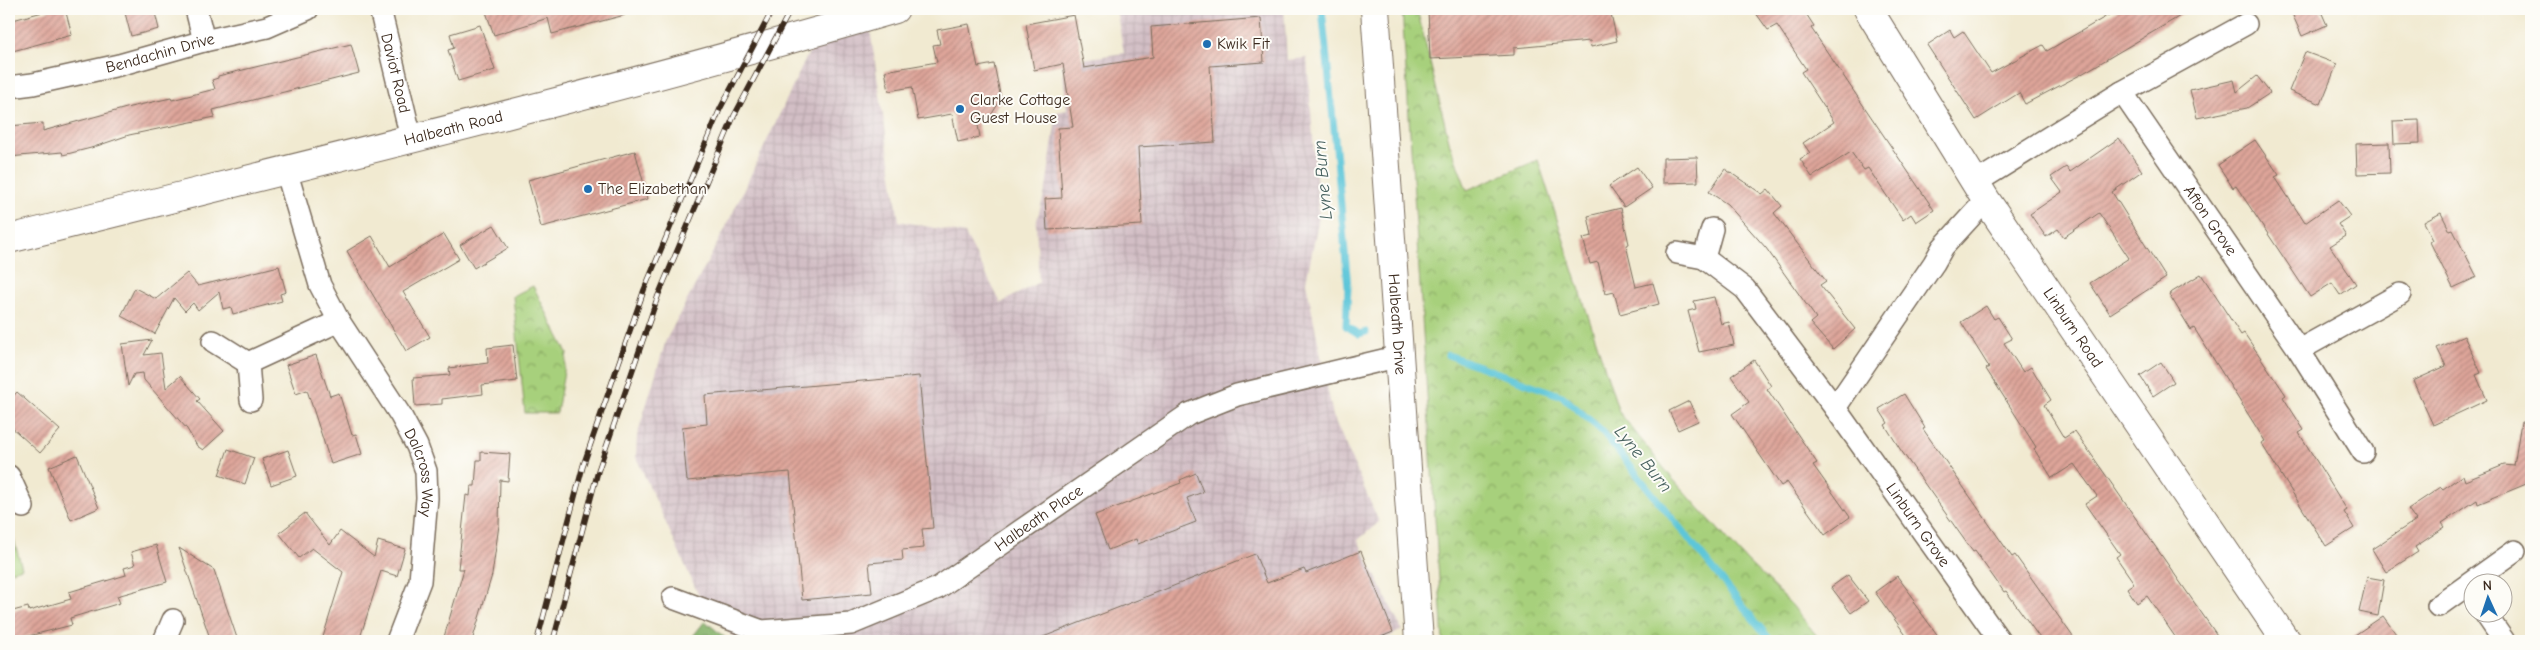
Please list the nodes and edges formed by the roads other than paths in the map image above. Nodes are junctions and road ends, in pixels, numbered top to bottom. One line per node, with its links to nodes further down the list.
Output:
1 (196, 9): 8 (street)
2 (308, 9): 8 (street, Bendachin Drive)
3 (380, 9): 11 (street, Daviot Road)
4 (894, 9): 11 (street, Halbeath Road)
5 (1375, 9): 22 (street, Halbeath Drive)
6 (1868, 9): 13 (street, Linburn Road)
7 (2246, 24): 10 (street)
8 (204, 41): 9 (street, Bendachin Drive)
9 (9, 87)
10 (2122, 92): 13 (street); 21 (street, Afton Grove)
11 (411, 138): 12 (street, Halbeath Road)
12 (286, 170): 15 (street, Halbeath Road); 19 (street, Dalcross Way)
13 (1981, 192): 25 (street); 40 (street, Linburn Road)
14 (1712, 229): 17 (street)
15 (9, 239)
16 (1678, 253): 17 (street, Linburn Grove)
17 (1704, 258): 25 (street, Linburn Grove)
18 (2400, 294): 21 (street)
19 (340, 321): 23 (street); 37 (street, Dalcross Way)
20 (213, 341): 23 (street)
21 (2299, 350): 26 (street, Afton Grove)
22 (1400, 356): 32 (street, Halbeath Place); 38 (street, Halbeath Drive)
23 (248, 363): 24 (street)
24 (251, 400)
25 (1835, 408): 39 (street, Linburn Grove)
26 (2363, 452)
27 (9, 476): 28 (street)
28 (22, 507)
29 (2515, 551): 30 (street)
30 (2491, 572)
31 (2462, 595): 33 (street)
32 (673, 598)
33 (2438, 606)
34 (173, 620): 36 (street)
35 (2491, 622): 41 (street)
36 (164, 641)
37 (397, 641)
38 (1419, 641)
39 (2000, 641)
40 (2286, 641)
41 (2504, 641)

